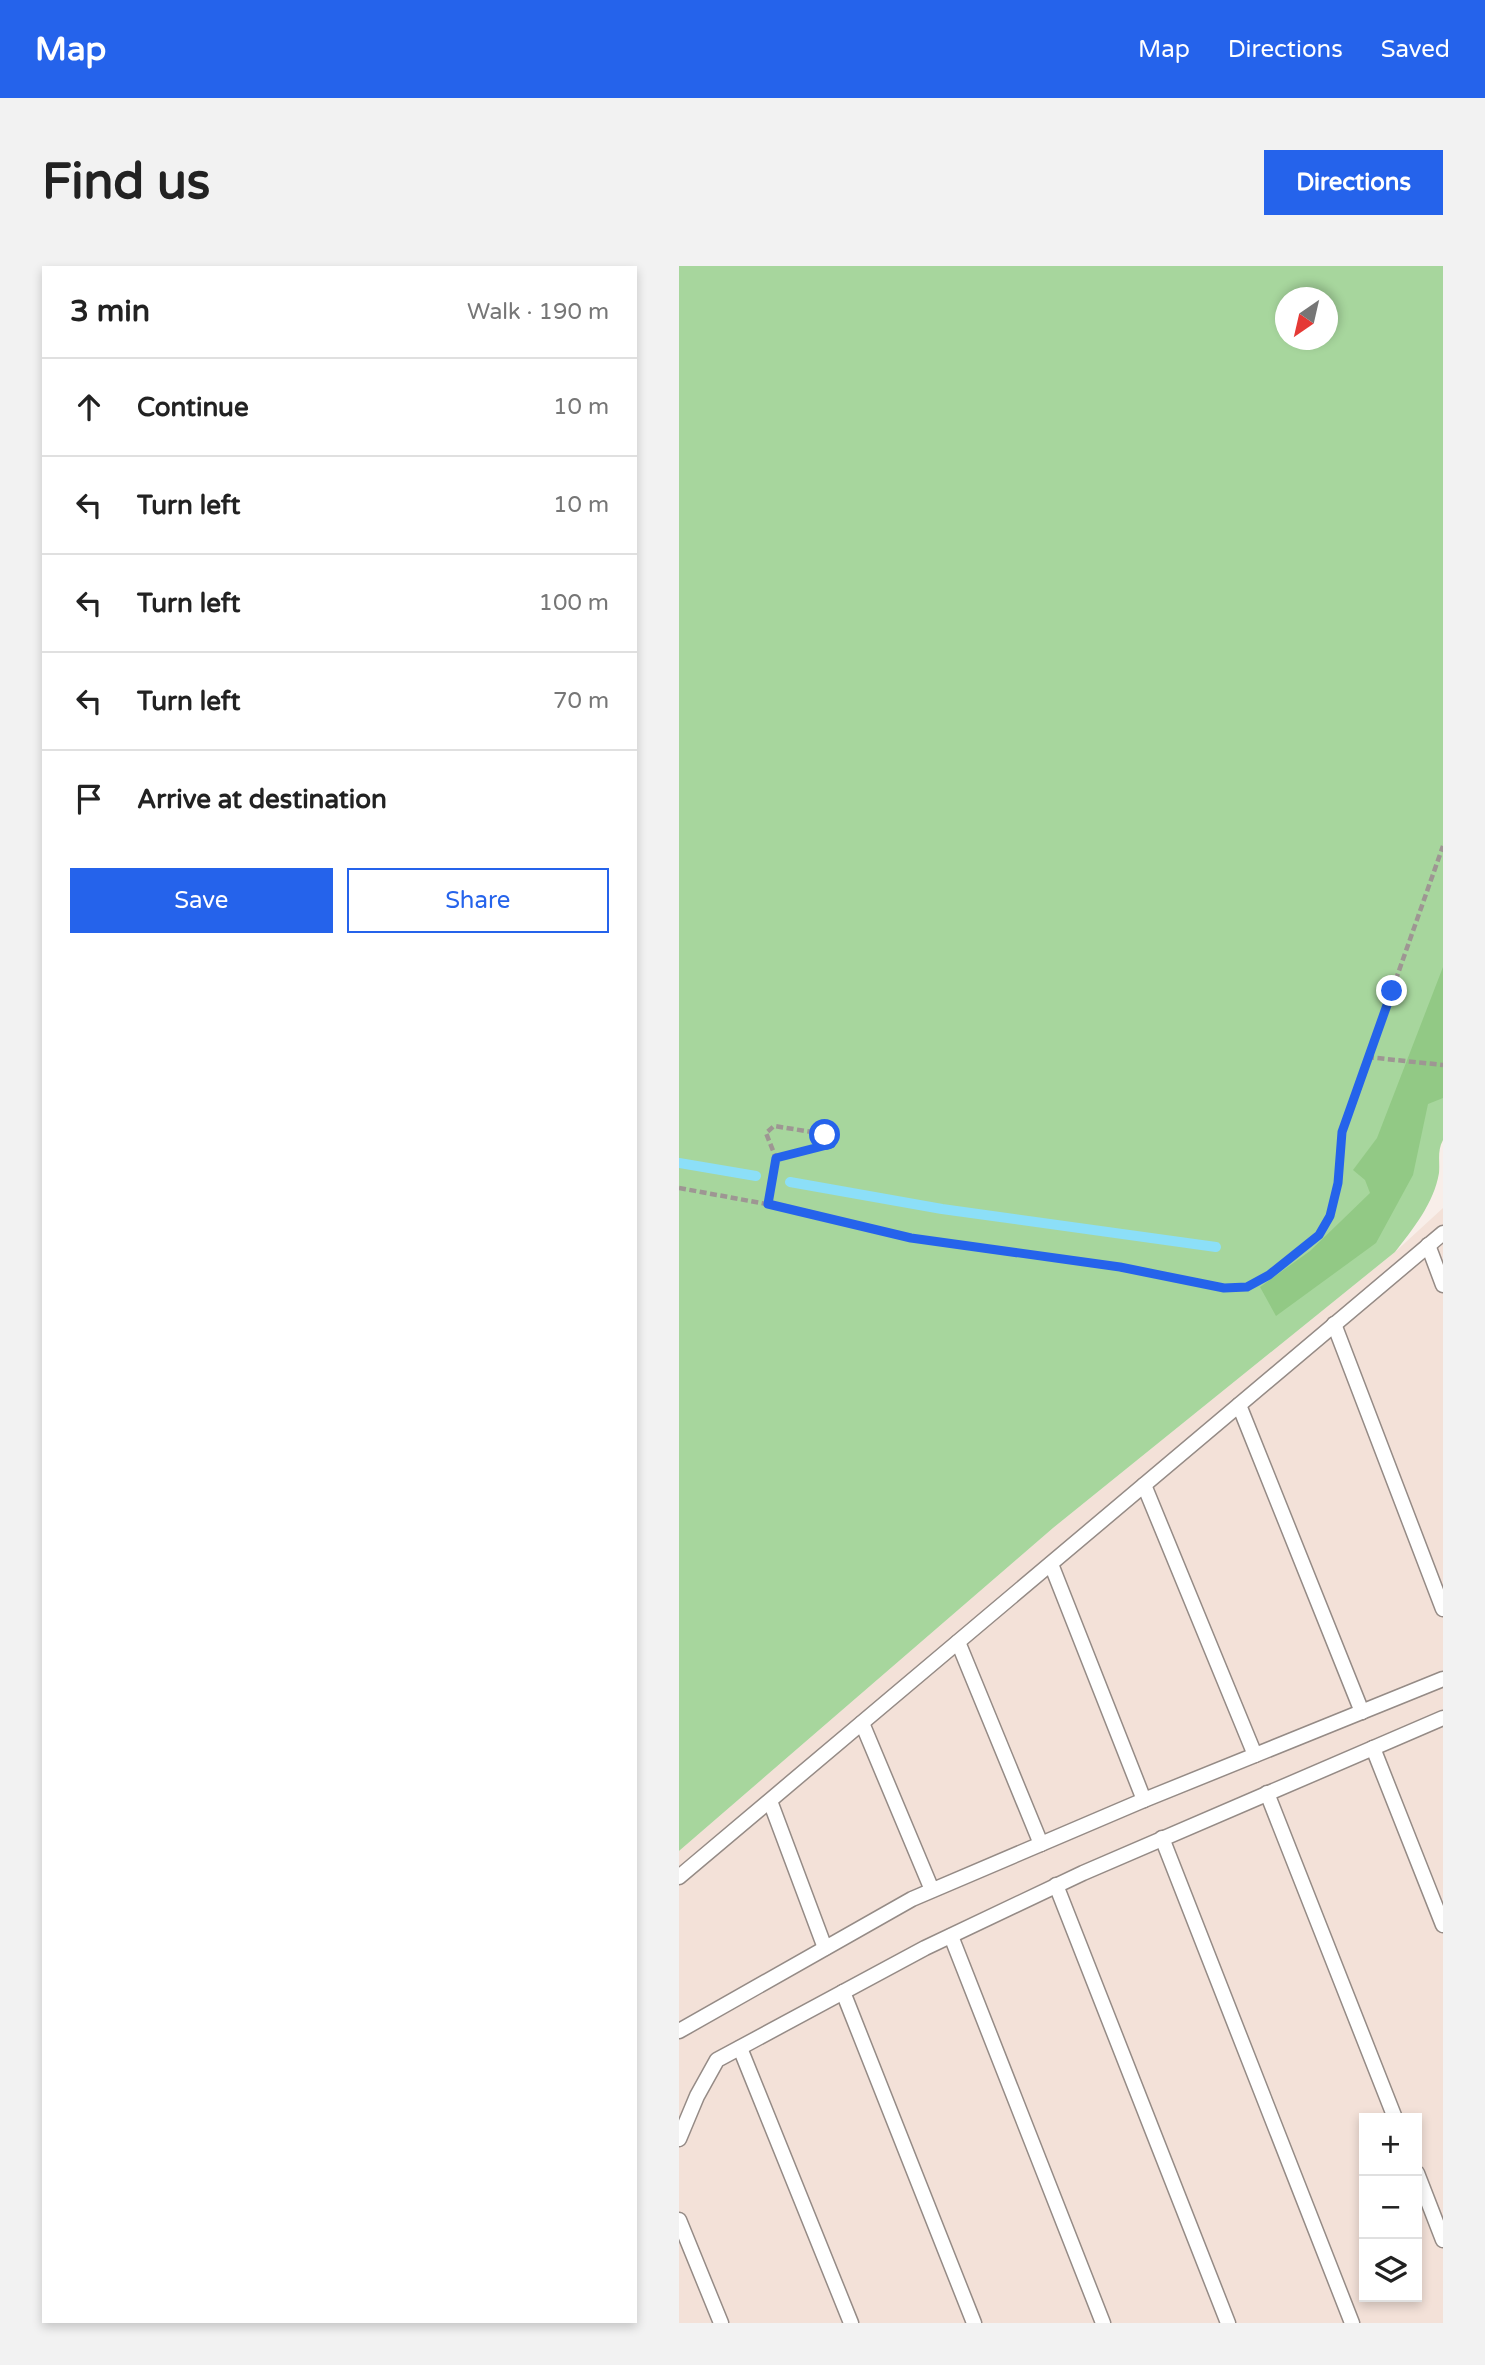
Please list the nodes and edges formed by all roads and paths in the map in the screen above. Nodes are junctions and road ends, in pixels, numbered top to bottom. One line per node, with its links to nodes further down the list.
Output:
1 (1443, 846): 2 (path)
2 (1367, 1057): 3 (path); 6 (path)
3 (1443, 1065)
4 (776, 1158): 4 (path); 6 (path)
5 (679, 1188): 6 (path)
6 (768, 1204)
7 (1443, 1233): 8 (lane)
8 (1428, 1245): 9 (lane); 10 (lane)
9 (1443, 1284)
10 (1334, 1324): 11 (lane); 14 (lane)
11 (1239, 1405): 12 (lane); 17 (lane)
12 (1144, 1485): 13 (lane); 21 (lane)
13 (1051, 1564): 15 (lane); 23 (lane)
14 (1443, 1609)
15 (958, 1642): 19 (lane); 26 (lane)
16 (1443, 1679): 17 (lane)
17 (1362, 1713): 21 (lane)
18 (1443, 1718): 20 (lane)
19 (862, 1723): 24 (lane); 29 (lane)
20 (1373, 1748): 22 (lane); 30 (lane)
21 (1255, 1755): 23 (lane)
22 (1267, 1793): 25 (lane); 36 (lane)
23 (1144, 1800): 26 (lane)
24 (770, 1801): 27 (lane); 32 (lane)
25 (1162, 1838): 28 (lane); 46 (lane)
26 (1041, 1844): 29 (lane)
27 (679, 1877)
28 (1056, 1885): 31 (lane); 45 (lane)
29 (932, 1890): 32 (lane)
30 (1443, 1925)
31 (951, 1936): 33 (lane); 44 (lane)
32 (825, 1948): 34 (lane)
33 (843, 1992): 35 (lane); 43 (lane)
34 (679, 2031)
35 (740, 2048): 37 (lane); 42 (lane)
36 (1393, 2113)
37 (679, 2139)
38 (1418, 2176): 40 (lane)
39 (679, 2220): 41 (lane)
40 (1443, 2240)
41 (721, 2323)
42 (851, 2323)
43 (974, 2323)
44 (1103, 2323)
45 (1228, 2323)
46 (1352, 2323)

